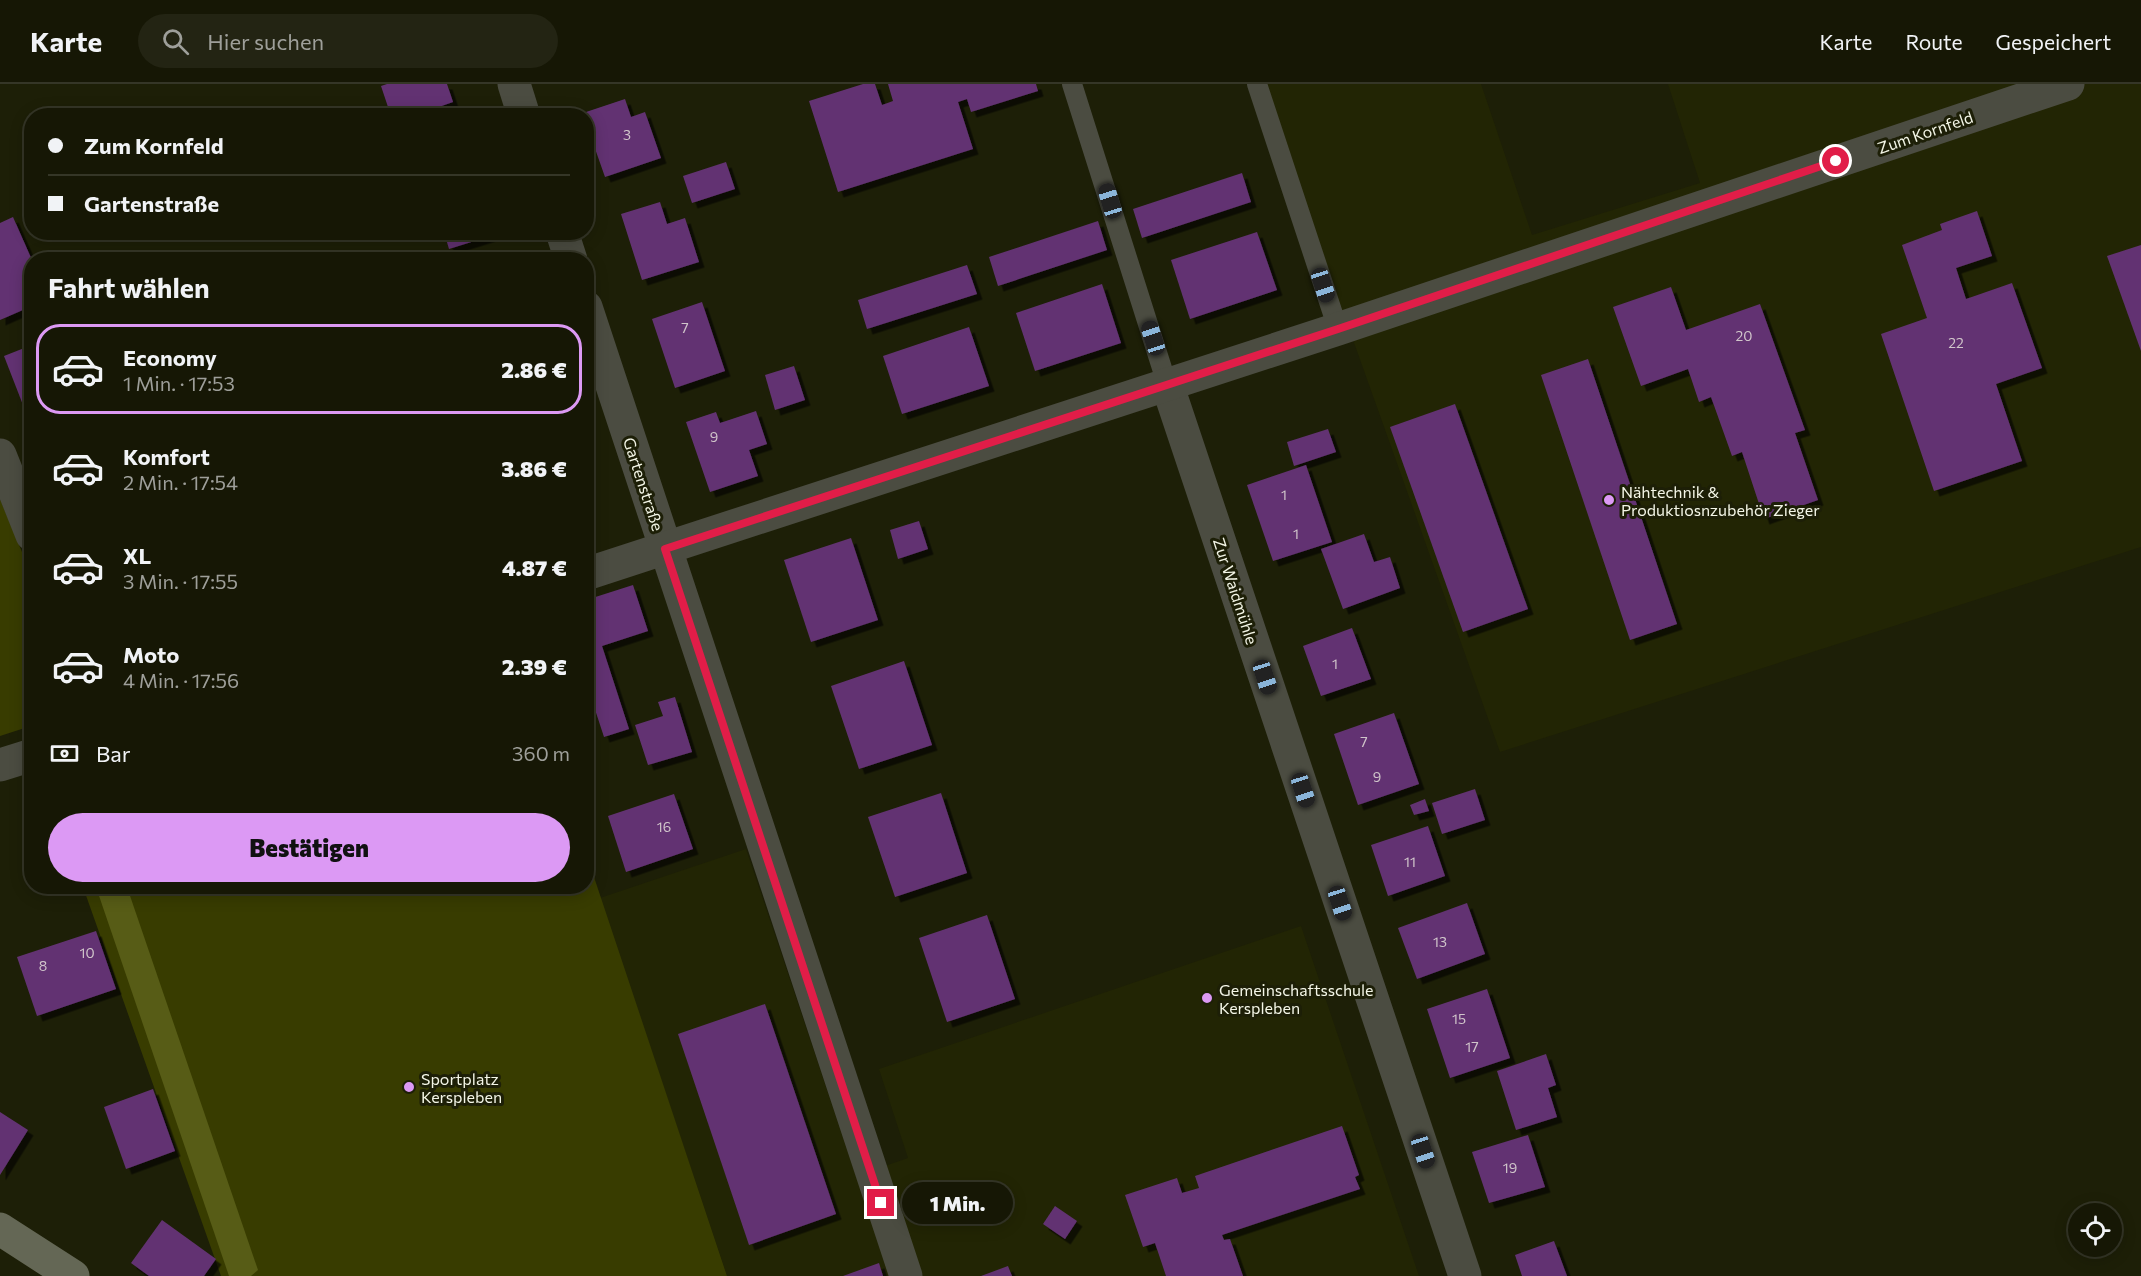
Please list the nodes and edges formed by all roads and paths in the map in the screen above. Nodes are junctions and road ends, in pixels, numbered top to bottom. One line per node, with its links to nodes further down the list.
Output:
1 (514, 84): 5 (street)
2 (1072, 84): 8 (lane)
3 (1257, 84): 6 (lane)
4 (2068, 84): 6 (street, Zum Kornfeld)
5 (522, 108)
6 (1338, 329): 8 (street, Zum Kornfeld)
7 (594, 332): 11 (street, Gartenstraße)
8 (1167, 384): 11 (street, Zum Kornfeld); 18 (street, Zur Waidmühle)
9 (0, 455): 10 (street)
10 (24, 515)
11 (665, 549): 12 (street, Zum Kornfeld); 17 (street, Gartenstraße)
12 (594, 571)
13 (24, 758): 14 (street)
14 (0, 765)
15 (0, 1229): 16 (main road)
16 (73, 1276)
17 (906, 1276)
18 (1465, 1276)

